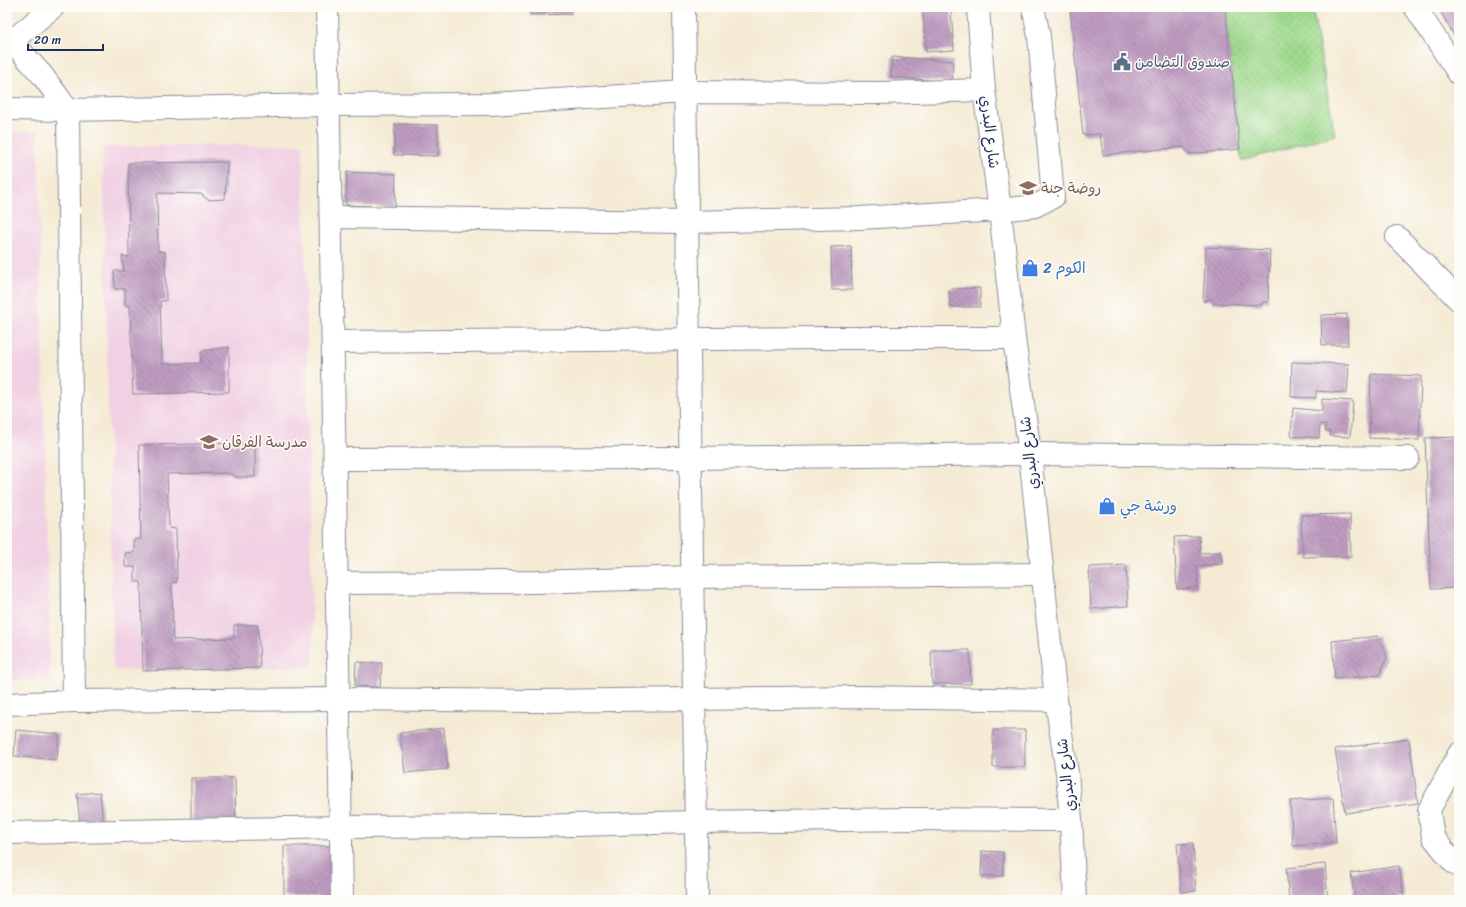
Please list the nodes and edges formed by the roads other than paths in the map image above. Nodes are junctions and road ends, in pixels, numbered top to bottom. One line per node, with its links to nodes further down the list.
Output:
1 (53, 7): 7 (street)
2 (327, 7): 11 (street)
3 (684, 7): 10 (street)
4 (978, 7): 9 (street, شارع البدري)
5 (1034, 7): 14 (street)
6 (1414, 7): 8 (street)
7 (8, 41): 13 (street)
8 (1459, 74)
9 (984, 90): 10 (street); 14 (street, شارع البدري)
10 (686, 92): 11 (street); 16 (street)
11 (329, 105): 13 (street); 15 (street)
12 (7, 109): 13 (street)
13 (68, 110): 32 (street)
14 (1000, 210): 16 (street); 19 (street, شارع البدري)
15 (331, 217): 16 (street); 21 (street)
16 (688, 222): 20 (street)
17 (1397, 237): 18 (street)
18 (1459, 300)
19 (1014, 338): 20 (street); 22 (street, شارع البدري)
20 (689, 339): 21 (street); 23 (street)
21 (333, 342): 25 (street)
22 (1030, 454): 23 (street); 24 (street); 26 (street, شارع البدري)
23 (691, 458): 25 (street); 27 (street)
24 (1408, 458)
25 (335, 459): 28 (street)
26 (1042, 574): 27 (street); 31 (street, شارع البدري)
27 (692, 577): 28 (street); 29 (street)
28 (336, 583): 30 (street)
29 (694, 698): 30 (street); 31 (street); 36 (street)
30 (338, 699): 32 (street); 37 (street)
31 (1056, 700): 35 (street, شارع البدري)
32 (74, 701): 33 (street)
33 (7, 704)
34 (1459, 754): 39 (street)
35 (1071, 820): 36 (street); 42 (street, شارع البدري)
36 (696, 822): 37 (street); 41 (street)
37 (341, 827): 38 (street); 40 (street)
38 (7, 833)
39 (1459, 866)
40 (342, 900)
41 (697, 900)
42 (1075, 900)

